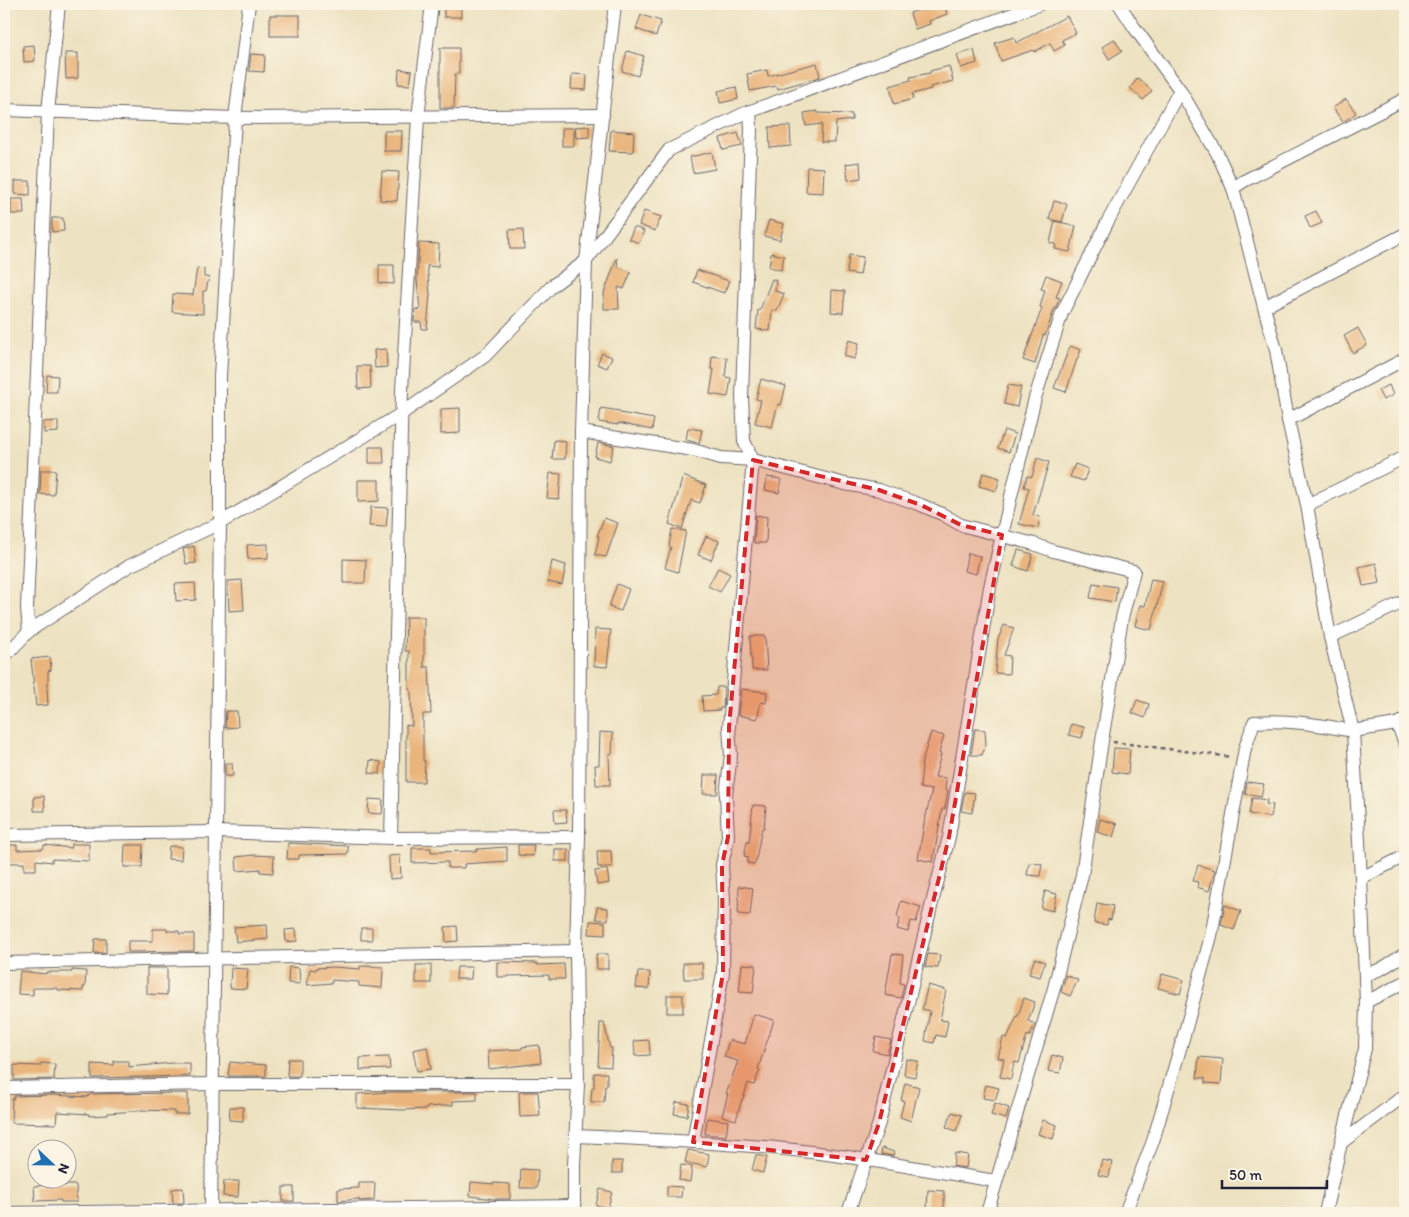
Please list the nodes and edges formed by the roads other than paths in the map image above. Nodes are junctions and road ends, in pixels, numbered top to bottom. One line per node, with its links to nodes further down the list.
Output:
1 (59, 4): 10 (street)
2 (249, 4): 14 (street)
3 (432, 4): 13 (street)
4 (615, 4): 12 (street)
5 (1040, 4): 11 (street)
6 (1119, 4): 7 (street)
7 (1180, 90): 15 (street); 27 (street)
8 (1405, 99): 15 (street)
9 (4, 110): 10 (street)
10 (48, 112): 14 (street); 29 (street)
11 (750, 112): 17 (street); 24 (street)
12 (603, 115): 13 (street); 17 (street)
13 (418, 117): 14 (street); 20 (street)
14 (235, 118): 26 (street)
15 (1233, 188): 18 (street)
16 (1405, 234): 18 (street)
17 (586, 261): 20 (street); 22 (street)
18 (1264, 307): 21 (street)
19 (1405, 359): 21 (street)
20 (401, 414): 26 (street); 38 (street)
21 (1288, 420): 25 (street)
22 (581, 432): 24 (street); 37 (street)
23 (1405, 457): 25 (street)
24 (753, 460): 27 (street); 53 (street)
25 (1307, 505): 30 (street)
26 (220, 523): 29 (street); 35 (street)
27 (1002, 535): 55 (street); 56 (street)
28 (1405, 600): 30 (street)
29 (29, 631): 31 (street)
30 (1330, 637): 33 (street)
31 (4, 657)
32 (1401, 722): 33 (street); 34 (street)
33 (1353, 731): 40 (street); 62 (street)
34 (1405, 744)
35 (215, 832): 36 (street); 38 (street); 43 (street)
36 (4, 835)
37 (579, 837): 38 (street); 41 (street)
38 (391, 838)
39 (1405, 856): 40 (street)
40 (1361, 878): 45 (street)
41 (576, 951): 43 (street); 49 (street)
42 (1405, 954): 45 (street)
43 (214, 957): 44 (street); 48 (street)
44 (4, 963)
45 (1365, 975): 47 (street)
46 (1405, 982): 47 (street)
47 (1366, 1002): 54 (street)
48 (212, 1084): 49 (street); 50 (street); 58 (street)
49 (578, 1084): 52 (street)
50 (4, 1088)
51 (1405, 1095): 54 (street)
52 (575, 1136): 53 (street); 57 (street)
53 (693, 1142): 55 (street)
54 (1341, 1143): 63 (street)
55 (866, 1160): 56 (street); 60 (street)
56 (996, 1181): 61 (street)
57 (575, 1210): 58 (street)
58 (211, 1212): 59 (street)
59 (4, 1213)
60 (848, 1213)
61 (987, 1213)
62 (1125, 1213)
63 (1325, 1213)

